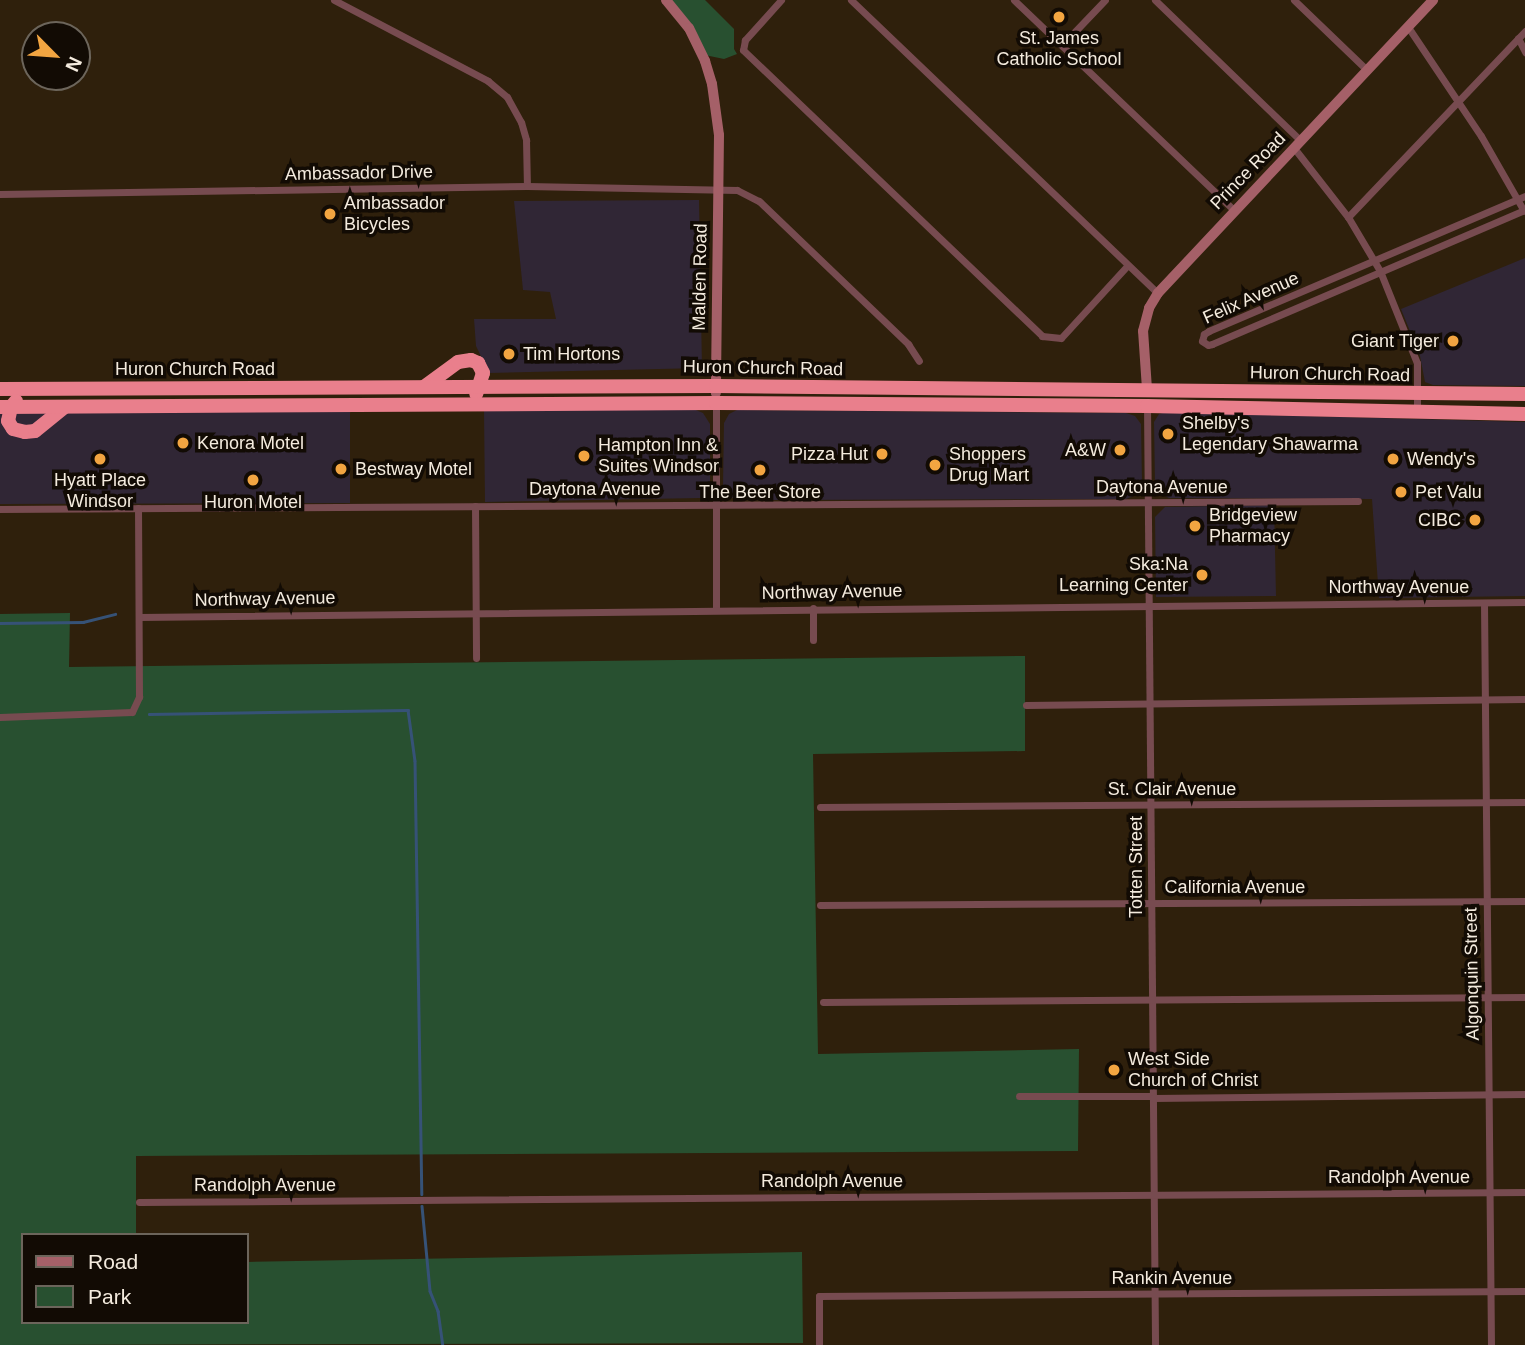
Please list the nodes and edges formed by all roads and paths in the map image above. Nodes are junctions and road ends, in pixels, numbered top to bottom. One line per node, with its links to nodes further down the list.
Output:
1 (334, 0): 18 (street)
2 (666, 0): 19 (street, Malden Road)
3 (781, 0): 26 (street)
4 (851, 0): 26 (street)
5 (1014, 0): 13 (street)
6 (1105, 0): 13 (street)
7 (1155, 0): 17 (street)
8 (1294, 0): 15 (street)
9 (1429, 1): 10 (street, Prince Road)
10 (1408, 27): 15 (street, Prince Road); 16 (street)
11 (1525, 32): 12 (street)
12 (1518, 38): 14 (street); 16 (street)
13 (1062, 46): 22 (street)
14 (1525, 52)
15 (1367, 70): 17 (street, Prince Road)
16 (1457, 102): 21 (street); 24 (street)
17 (1298, 144): 22 (street, Prince Road); 24 (street)
18 (527, 186): 19 (street, Ambassador Drive); 20 (street, Ambassador Drive)
19 (718, 189): 29 (street, Ambassador Drive); 30 (street, Malden Road)
20 (0, 194)
21 (1521, 197): 23 (street); 25 (street, Felix Avenue)
22 (1234, 210): 28 (street, Prince Road)
23 (1524, 210): 27 (street, Felix Avenue)
24 (1348, 217): 25 (street)
25 (1375, 262): 27 (street); 27 (street, Felix Avenue)
26 (1127, 266): 28 (street)
27 (1380, 271): 37 (street)
28 (1158, 293): 35 (street, Prince Road)
29 (919, 361)
30 (716, 386): 32 (highway, Huron Church Road); 35 (highway, Huron Church Road); 38 (street, Malden Road)
31 (424, 387): 32 (highway, Huron Church Road); 32 (highway); 33 (highway, Huron Church Road)
32 (480, 387): 39 (highway)
33 (45, 388): 34 (highway, Huron Church Road); 41 (highway)
34 (0, 389)
35 (1147, 389): 37 (highway, Huron Church Road); 40 (street, Totten Street)
36 (1525, 394): 37 (highway, Huron Church Road)
37 (1418, 395): 43 (street)
38 (716, 403): 39 (highway, Huron Church Road); 40 (highway, Huron Church Road); 47 (street, Malden Road)
39 (471, 404): 42 (highway, Huron Church Road)
40 (1147, 406): 43 (highway, Huron Church Road); 46 (street, Totten Street)
41 (5, 407): 42 (highway, Huron Church Road); 42 (highway)
42 (66, 407)
43 (1417, 412): 44 (highway, Huron Church Road)
44 (1525, 414)
45 (1358, 502): 46 (street, Daytona Avenue)
46 (1148, 503): 47 (street, Daytona Avenue); 53 (street, Totten Street)
47 (716, 504): 48 (street, Daytona Avenue); 55 (street, Malden Road)
48 (475, 506): 49 (street, Daytona Avenue); 56 (street)
49 (138, 508): 50 (street, Daytona Avenue); 57 (street)
50 (0, 509)
51 (1525, 602): 52 (street, Northway Avenue)
52 (1484, 603): 53 (street, Northway Avenue); 60 (street, Algonquin Street)
53 (1150, 605): 54 (street, Northway Avenue); 62 (street, Totten Street)
54 (813, 608): 55 (street, Northway Avenue); 58 (street)
55 (716, 609): 56 (street, Northway Avenue)
56 (476, 612): 57 (street, Northway Avenue); 59 (street)
57 (139, 617): 64 (street)
58 (813, 640)
59 (476, 658)
60 (1485, 699): 61 (street); 62 (street); 65 (street, Algonquin Street)
61 (1525, 699)
62 (1150, 704): 63 (street); 67 (street, Totten Street)
63 (1026, 705)
64 (0, 717)
65 (1486, 802): 66 (street, St. Clair Avenue); 67 (street, St. Clair Avenue); 69 (street, Algonquin Street)
66 (1525, 802)
67 (1151, 804): 68 (street, St. Clair Avenue); 71 (street, Totten Street)
68 (820, 807)
69 (1487, 901): 70 (street, California Avenue); 71 (street, California Avenue); 73 (street, Algonquin Street)
70 (1525, 901)
71 (1152, 903): 72 (street, California Avenue); 75 (street, Totten Street)
72 (820, 905)
73 (1488, 997): 74 (street); 75 (street); 78 (street, Algonquin Street)
74 (1525, 997)
75 (1152, 1000): 76 (street); 80 (street, Totten Street)
76 (823, 1002)
77 (1525, 1094): 78 (street)
78 (1489, 1095): 80 (street); 82 (street, Algonquin Street)
79 (1019, 1096): 80 (street)
80 (1153, 1097): 83 (street, Totten Street)
81 (1525, 1192): 82 (street, Randolph Avenue)
82 (1490, 1193): 83 (street, Randolph Avenue); 85 (street, Algonquin Street)
83 (1154, 1195): 84 (street, Randolph Avenue); 87 (street, Totten Street)
84 (139, 1202)
85 (1490, 1291): 86 (street, Rankin Avenue); 87 (street, Rankin Avenue); 90 (street, Algonquin Street)
86 (1525, 1291)
87 (1155, 1294): 88 (street, Rankin Avenue); 89 (street, Totten Street)
88 (819, 1345)
89 (1155, 1345)
90 (1491, 1345)

